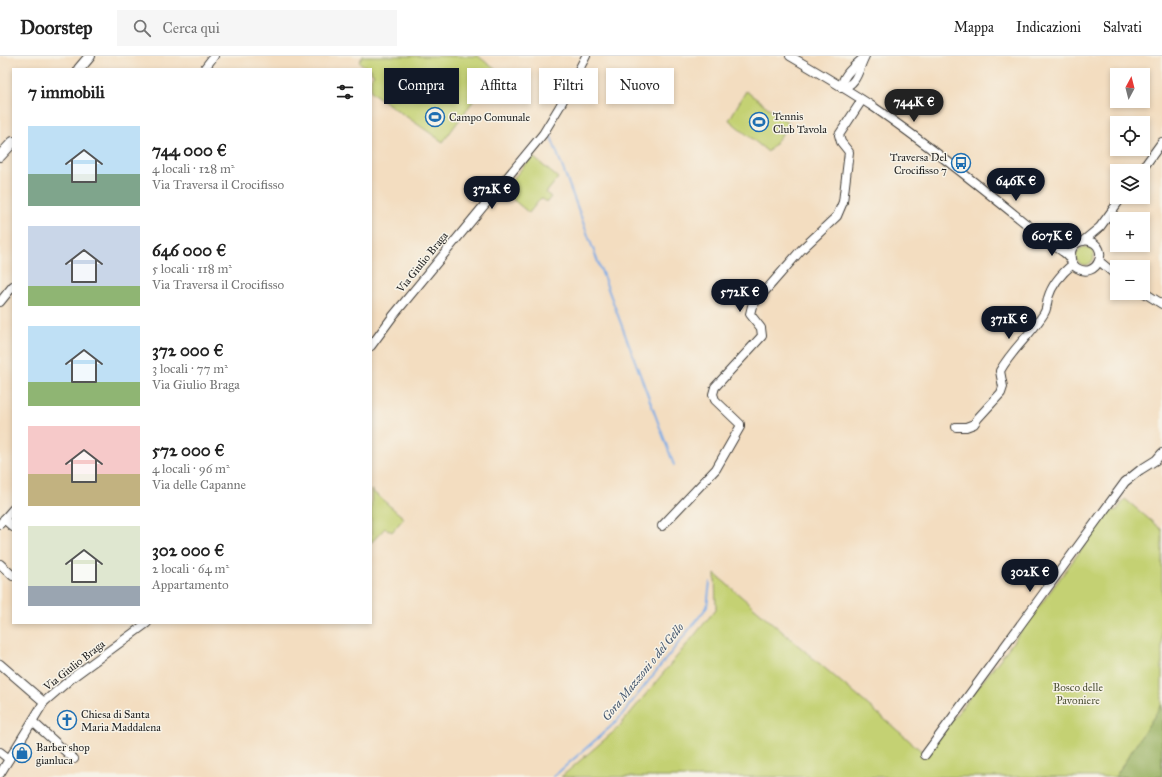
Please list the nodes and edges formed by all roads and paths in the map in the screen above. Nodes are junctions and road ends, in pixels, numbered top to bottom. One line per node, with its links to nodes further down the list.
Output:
1 (90, 56): 6 (main road)
2 (214, 56): 7 (street)
3 (586, 56): 32 (street, Via Giulio Braga)
4 (790, 56): 10 (street)
5 (864, 57): 8 (street); 9 (street)
6 (80, 68)
7 (205, 68)
8 (848, 73): 10 (street); 11 (street)
9 (856, 76): 11 (street); 12 (street)
10 (832, 80): 11 (street)
11 (842, 88): 12 (street)
12 (861, 99): 19 (street); 37 (street)
13 (1162, 142): 16 (street)
14 (12, 143): 15 (main road)
15 (0, 156)
16 (1146, 164)
17 (1117, 204): 18 (street)
18 (1100, 227): 20 (street); 21 (street)
19 (1047, 241): 22 (street); 24 (street)
20 (1083, 241): 21 (street); 22 (street)
21 (1098, 248): 23 (street)
22 (1072, 250): 24 (street)
23 (1099, 261): 25 (street); 26 (street)
24 (1072, 262): 25 (street); 33 (street)
25 (1093, 268): 27 (street)
26 (1110, 271)
27 (1110, 273)
28 (12, 287): 30 (street)
29 (1150, 296): 31 (street)
30 (0, 302)
31 (1162, 304)
32 (372, 345)
33 (956, 428)
34 (1162, 453): 46 (street)
35 (12, 510): 36 (street)
36 (2, 522): 38 (street)
37 (662, 526)
38 (12, 527)
39 (0, 564): 40 (street)
40 (12, 575)
41 (147, 624): 43 (street, Via Giulio Braga)
42 (0, 664): 43 (street)
43 (44, 702): 44 (street, Via Giulio Braga)
44 (33, 722): 47 (street, Via Giulio Braga); 48 (street)
45 (0, 752): 47 (street)
46 (925, 755)
47 (9, 759): 49 (street, Via Giulio Braga)
48 (74, 759)
49 (0, 774)

